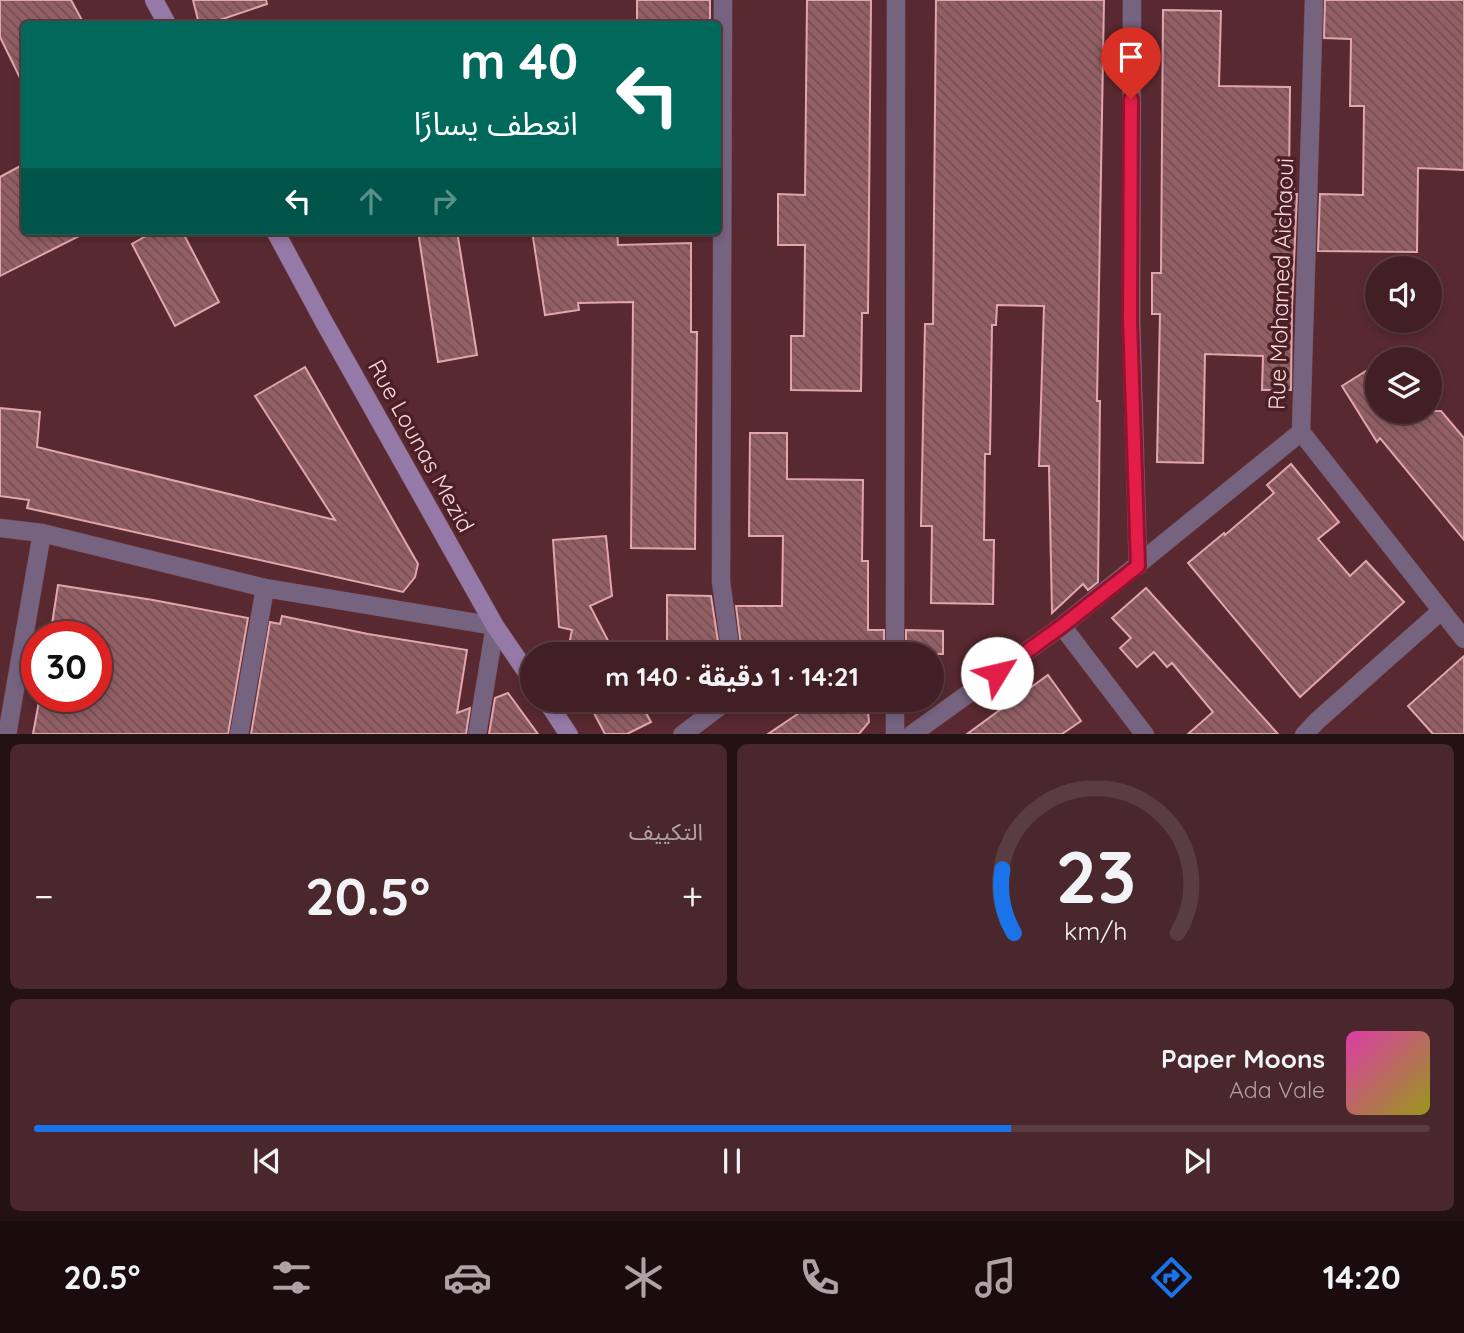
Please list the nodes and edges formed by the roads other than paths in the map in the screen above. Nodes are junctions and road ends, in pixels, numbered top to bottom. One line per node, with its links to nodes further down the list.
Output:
1 (154, 0): 6 (street)
2 (723, 0): 17 (street)
3 (896, 0): 18 (street)
4 (1132, 0): 11 (street)
5 (1314, 0): 8 (street, Rue Mohamed Aichaoui)
6 (165, 21)
7 (277, 235): 14 (street, Rue Lounas Mezid)
8 (1301, 432): 11 (street); 13 (street, Rue Mohamed Aichaoui)
9 (0, 528): 10 (street)
10 (42, 533): 12 (street); 23 (street)
11 (1138, 566): 15 (street)
12 (265, 588): 14 (street); 24 (street)
13 (1441, 611): 16 (street, Rue Mohamed Aichaoui); 31 (street)
14 (495, 626): 19 (street, Rue Lounas Mezid); 25 (street)
15 (1062, 626): 29 (street); 30 (street)
16 (1464, 639)
17 (729, 642)
18 (895, 642)
19 (520, 662)
20 (554, 712): 26 (street)
21 (712, 712): 27 (street)
22 (895, 712): 28 (street)
23 (6, 734)
24 (239, 734)
25 (477, 734)
26 (569, 734)
27 (682, 734)
28 (895, 734)
29 (911, 734)
30 (1145, 734)
31 (1304, 734)

